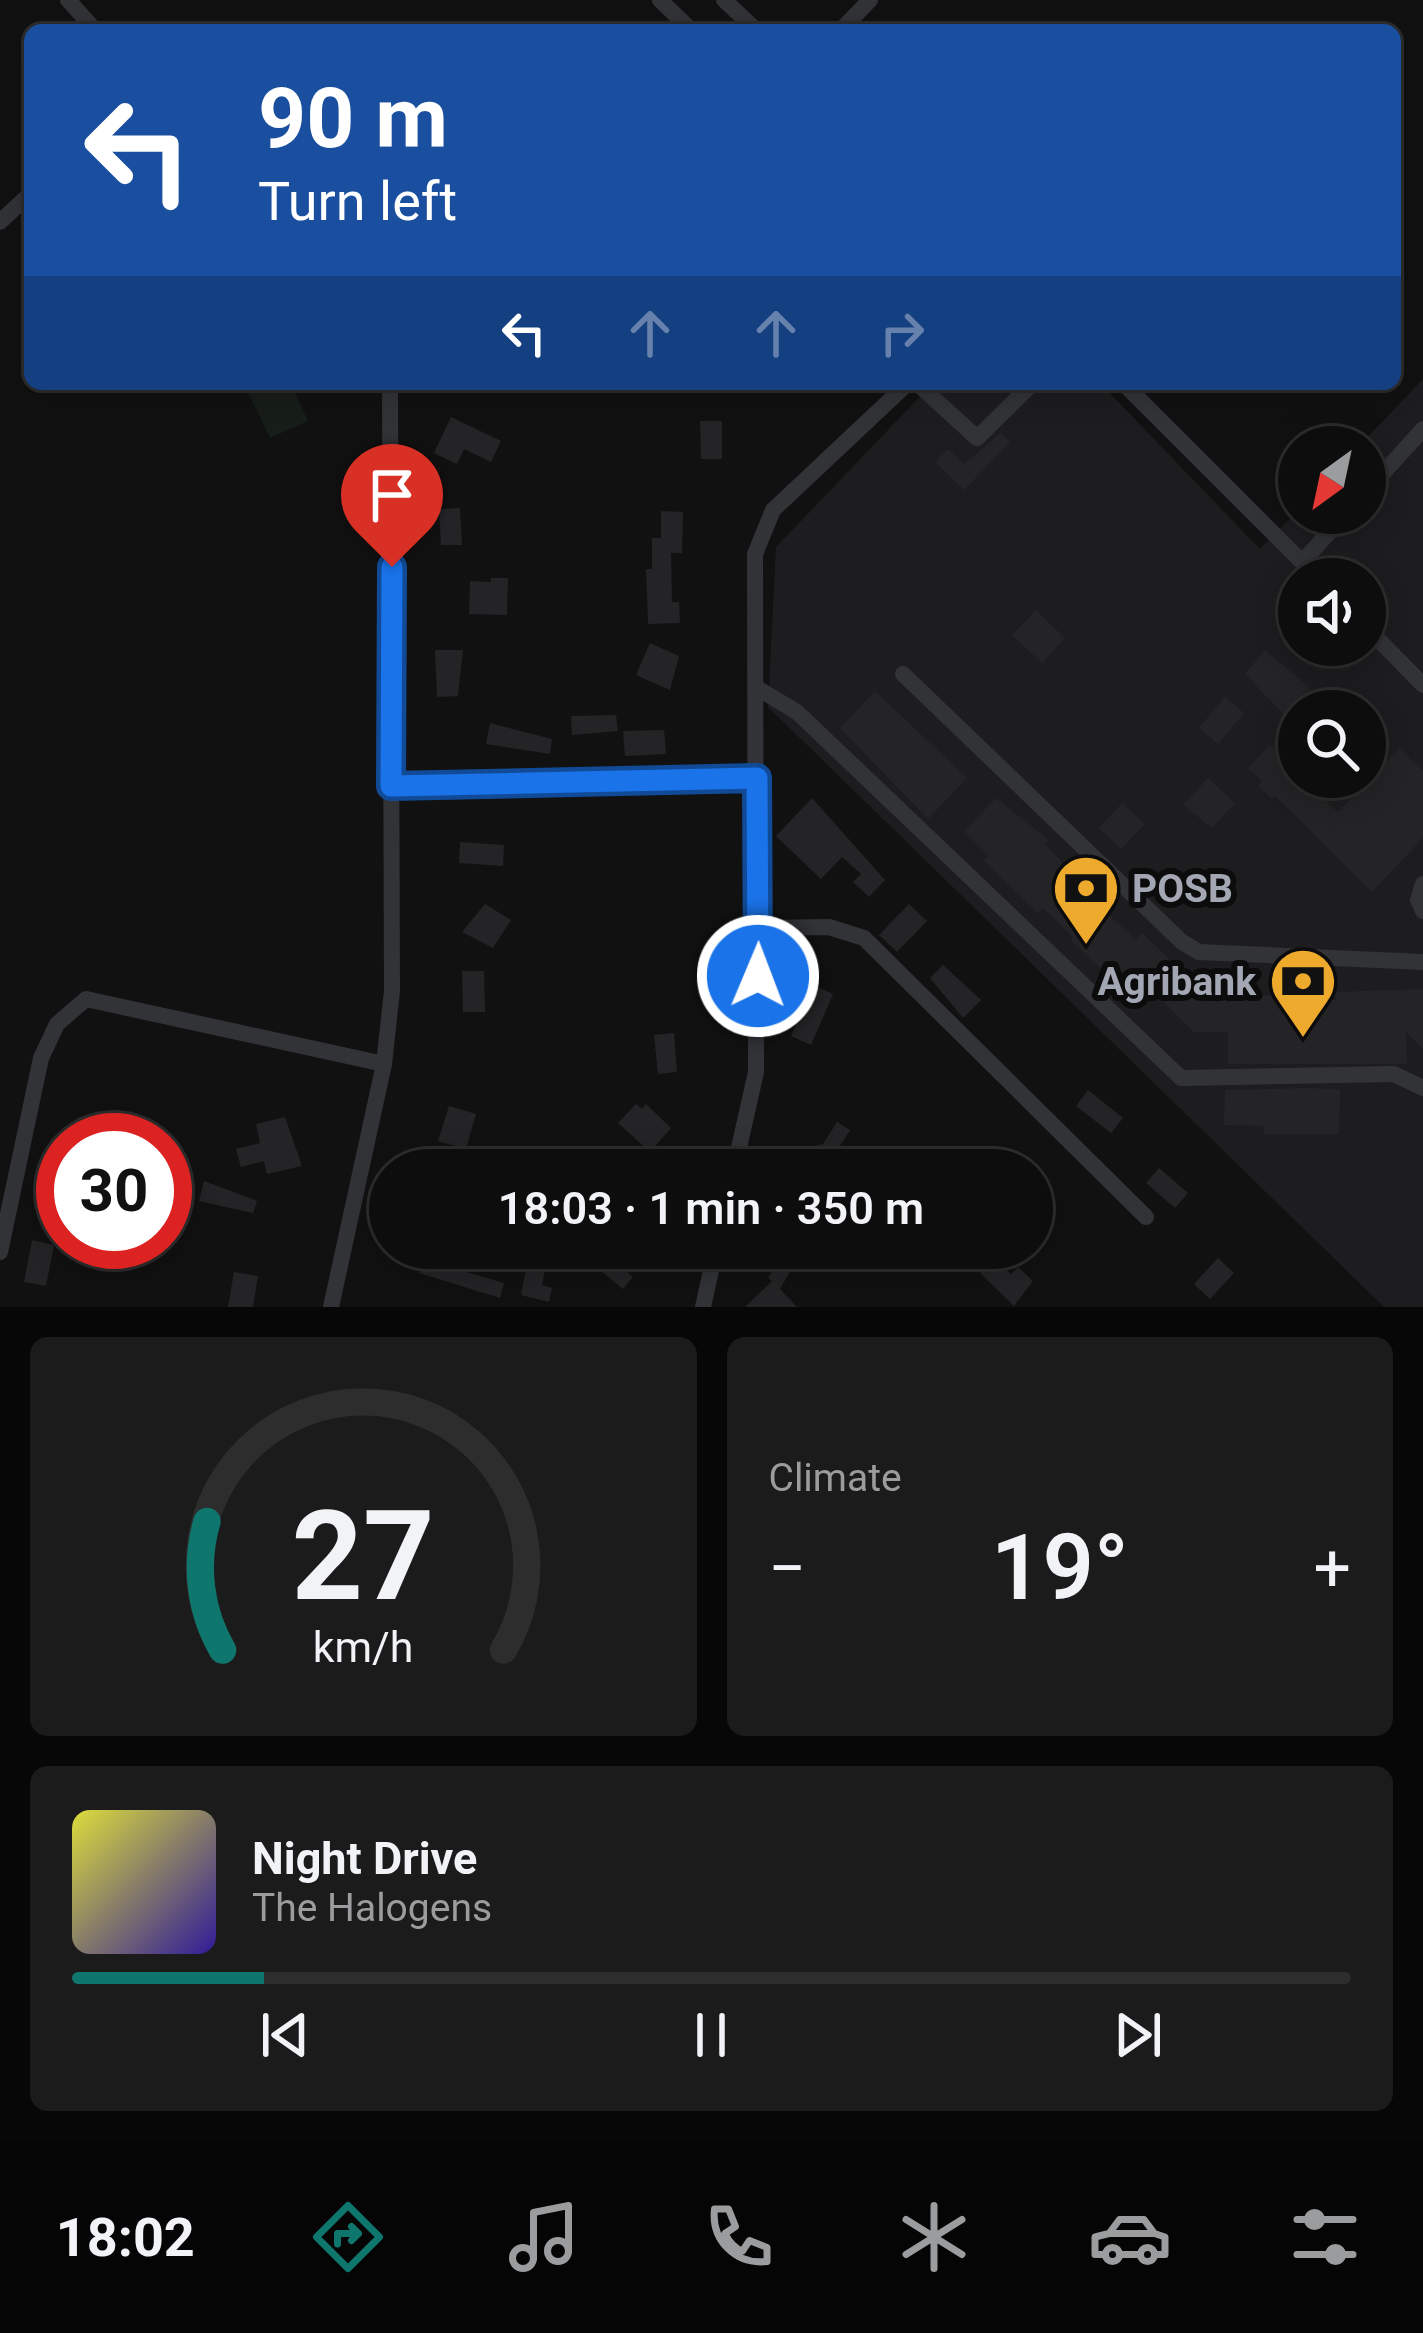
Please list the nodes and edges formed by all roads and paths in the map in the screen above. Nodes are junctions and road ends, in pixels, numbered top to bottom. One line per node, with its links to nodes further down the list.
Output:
1 (68, 0): 5 (street)
2 (660, 0): 6 (street)
3 (724, 0): 7 (street)
4 (870, 0): 8 (street)
5 (90, 24)
6 (685, 24)
7 (750, 24)
8 (847, 24)
9 (24, 200): 10 (street)
10 (0, 222)
11 (390, 390): 26 (street)
12 (901, 390): 24 (street)
13 (924, 390): 14 (street)
14 (1026, 390)
15 (1130, 390): 19 (street)
16 (1423, 429): 17 (street)
17 (1386, 470)
18 (1328, 534): 20 (street)
19 (1298, 558)
20 (1306, 558)
21 (1386, 647): 23 (street)
22 (903, 674): 30 (street)
23 (1423, 685)
24 (757, 688): 25 (street); 32 (street)
25 (757, 778): 26 (street); 29 (street)
26 (391, 786): 31 (street)
27 (1423, 884): 28 (street)
28 (1423, 911)
29 (759, 928): 33 (street); 34 (street)
30 (1423, 962)
31 (384, 1064): 35 (street); 37 (street)
32 (1423, 1088)
33 (739, 1149)
34 (1146, 1217)
35 (0, 1252)
36 (711, 1269): 38 (street)
37 (331, 1307)
38 (703, 1307)

